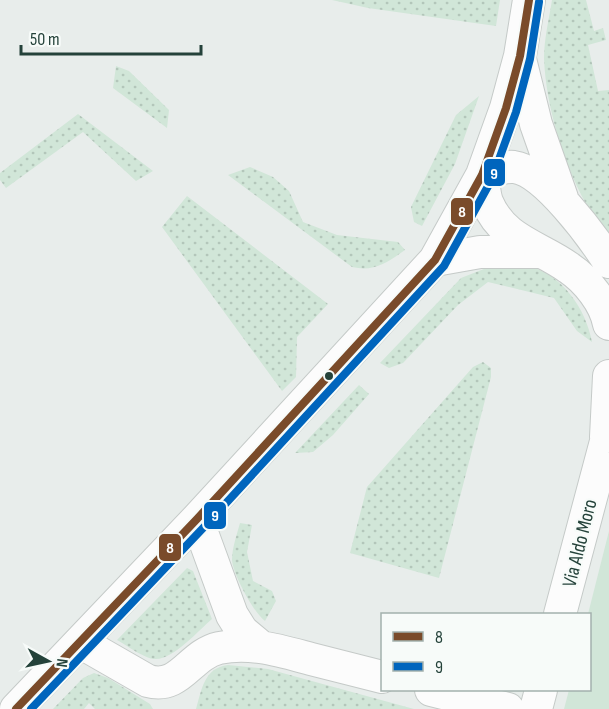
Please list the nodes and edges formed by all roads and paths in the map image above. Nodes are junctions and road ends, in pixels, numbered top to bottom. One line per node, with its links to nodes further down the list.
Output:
1 (529, 0): 2 (street)
2 (520, 56): 3 (street); 4 (street)
3 (482, 175): 4 (street); 5 (street); 6 (street)
4 (563, 202): 7 (street)
5 (539, 252): 6 (street); 8 (street)
6 (435, 260): 11 (street)
7 (609, 262)
8 (608, 312)
9 (609, 376): 10 (street, Via Aldo Moro)
10 (607, 433): 12 (street, Via Aldo Moro)
11 (197, 519): 13 (street); 14 (street)
12 (561, 613)
13 (232, 615): 15 (street); 16 (street)
14 (80, 642): 16 (street); 20 (street)
15 (260, 646): 16 (street); 17 (street)
16 (206, 652)
17 (381, 677)
18 (435, 691): 21 (street)
19 (541, 691): 22 (street)
20 (16, 709)
21 (508, 709)
22 (536, 709)

